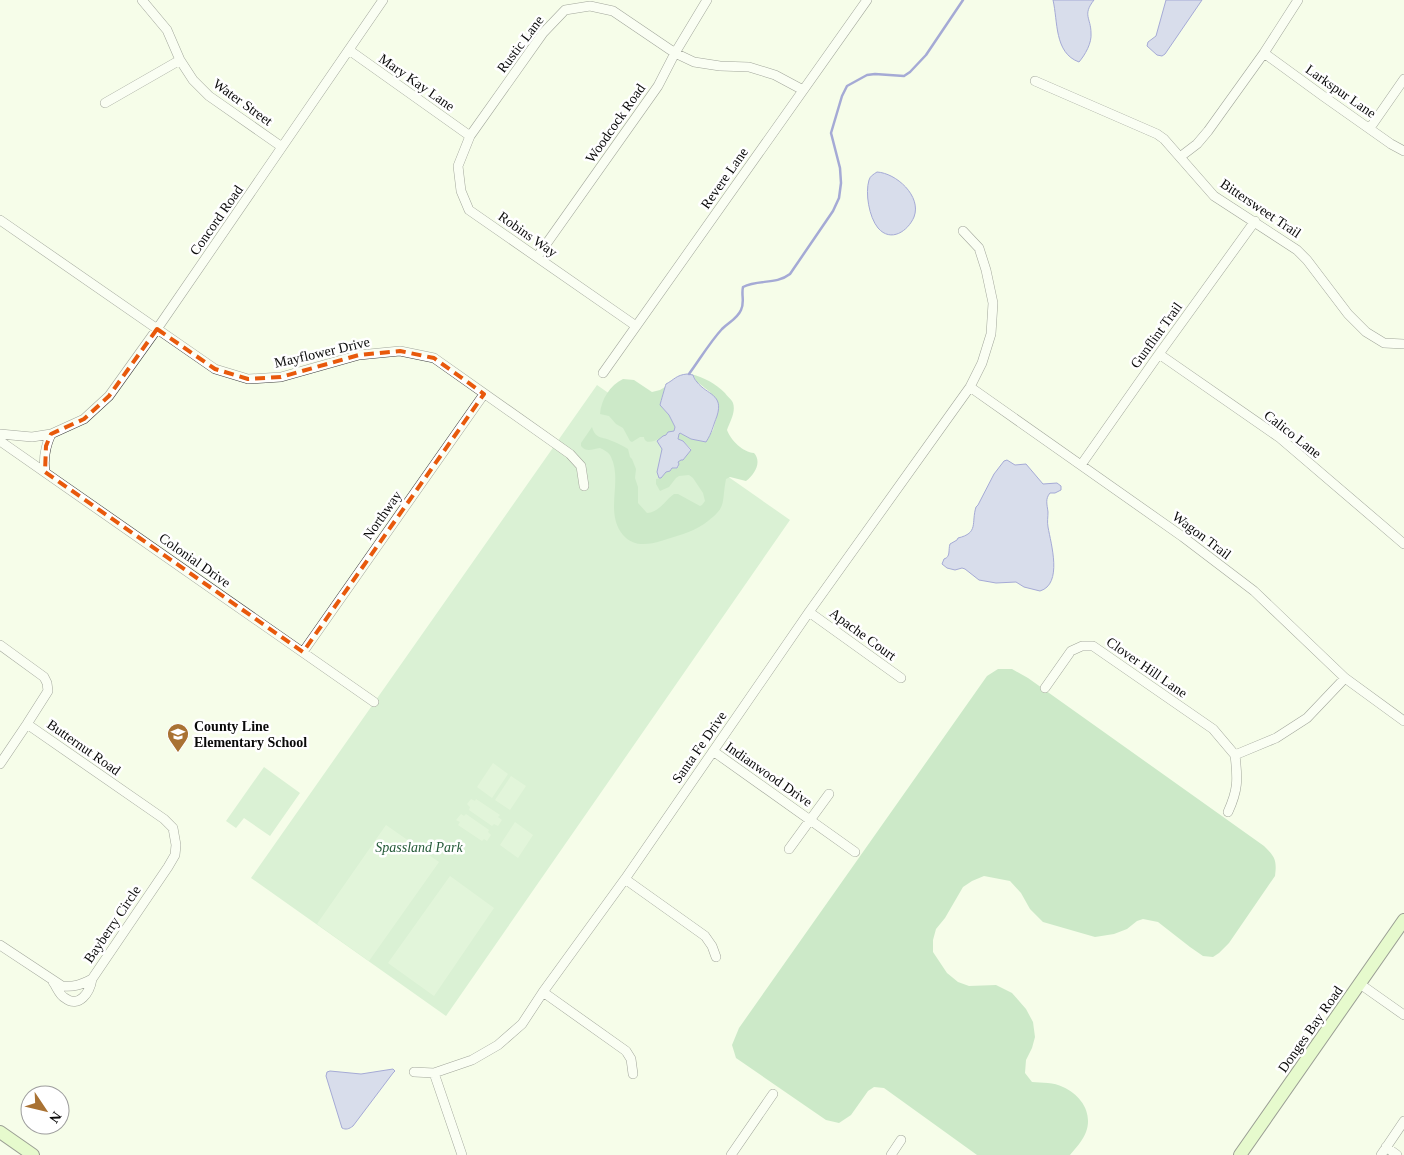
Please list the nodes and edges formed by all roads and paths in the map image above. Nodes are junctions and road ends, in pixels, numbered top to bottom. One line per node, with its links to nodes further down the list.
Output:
1 (142, 0): 9 (street, Water Street)
2 (383, 0): 6 (street, Concord Road)
3 (707, 0): 8 (street, Woodcock Road)
4 (867, 0): 12 (street, Revere Lane)
5 (1298, 0): 7 (street)
6 (349, 50): 15 (street, Mary Kay Lane); 16 (street, Concord Road)
7 (1264, 53): 14 (street, Larkspur Lane); 18 (street)
8 (675, 54): 12 (street, Rustic Lane); 15 (street, Rustic Lane); 22 (street, Woodcock Road)
9 (180, 60): 13 (street); 16 (street, Water Street)
10 (1404, 79): 14 (street)
11 (1035, 81): 18 (street, Bittersweet Trail)
12 (804, 90): 23 (street, Revere Lane)
13 (105, 103)
14 (1370, 128): 17 (street, Larkspur Lane)
15 (470, 136): 22 (street, Robins Way)
16 (282, 147): 24 (street, Concord Road)
17 (1404, 151)
18 (1180, 157): 20 (street, Bittersweet Trail)
19 (0, 220): 24 (street, Mayflower Drive)
20 (1255, 221): 25 (street, Bittersweet Trail); 26 (street, Gunflint Trail)
21 (963, 231): 28 (street, Santa Fe Drive)
22 (537, 257): 23 (street, Robins Way)
23 (636, 326): 27 (street, Revere Lane)
24 (157, 329): 29 (street, Mayflower Drive); 31 (street, Concord Road)
25 (1404, 344)
26 (1159, 354): 33 (street, Gunflint Trail); 36 (street, Calico Lane)
27 (603, 373)
28 (970, 387): 33 (street, Wagon Trail); 37 (street, Santa Fe Drive)
29 (484, 394): 35 (street, Mayflower Drive); 39 (street, Northway)
30 (0, 434): 31 (street, Concord Road)
31 (51, 434): 34 (street)
32 (0, 441): 34 (street, Colonial Drive)
33 (1081, 465): 41 (street, Wagon Trail)
34 (45, 472): 39 (street, Colonial Drive)
35 (584, 486)
36 (1404, 544)
37 (809, 612): 40 (street, Apache Court); 46 (street, Santa Fe Drive)
38 (0, 645): 45 (street, Butternut Road)
39 (303, 652): 43 (street, Colonial Drive)
40 (901, 678)
41 (1345, 678): 44 (street, Wagon Trail); 47 (street)
42 (1045, 688): 47 (street, Clover Hill Lane)
43 (374, 702)
44 (1404, 721)
45 (27, 724): 48 (street); 51 (street, Butternut Road)
46 (713, 751): 52 (street, Indianwood Drive); 55 (street, Santa Fe Drive)
47 (1235, 756): 50 (street)
48 (0, 764)
49 (829, 794): 52 (street, Indianwood Drive)
50 (1228, 812)
51 (164, 819): 59 (street, Bayberry Circle)
52 (810, 820): 53 (street, Indianwood Drive); 54 (street, Indianwood Drive)
53 (790, 849)
54 (855, 852)
55 (625, 879): 58 (street); 62 (street, Santa Fe Drive)
56 (1404, 920): 61 (street, Donges Bay Road)
57 (0, 945): 60 (street, Bayberry Circle)
58 (716, 957)
59 (92, 979): 60 (street, Bayberry Circle); 60 (street)
60 (53, 982)
61 (1360, 984): 63 (street); 76 (street, Donges Bay Road)
62 (543, 992): 65 (street, Santa Fe Drive); 66 (street)
63 (1404, 1015)
64 (414, 1072): 65 (street, Santa Fe Drive)
65 (434, 1073): 73 (street)
66 (633, 1074)
67 (773, 1094): 74 (street)
68 (1404, 1121): 71 (street)
69 (0, 1132): 72 (street)
70 (901, 1140): 75 (street)
71 (1383, 1151): 77 (street)
72 (33, 1155)
73 (462, 1155)
74 (730, 1155)
75 (891, 1155)
76 (1240, 1155)
77 (1397, 1155)

